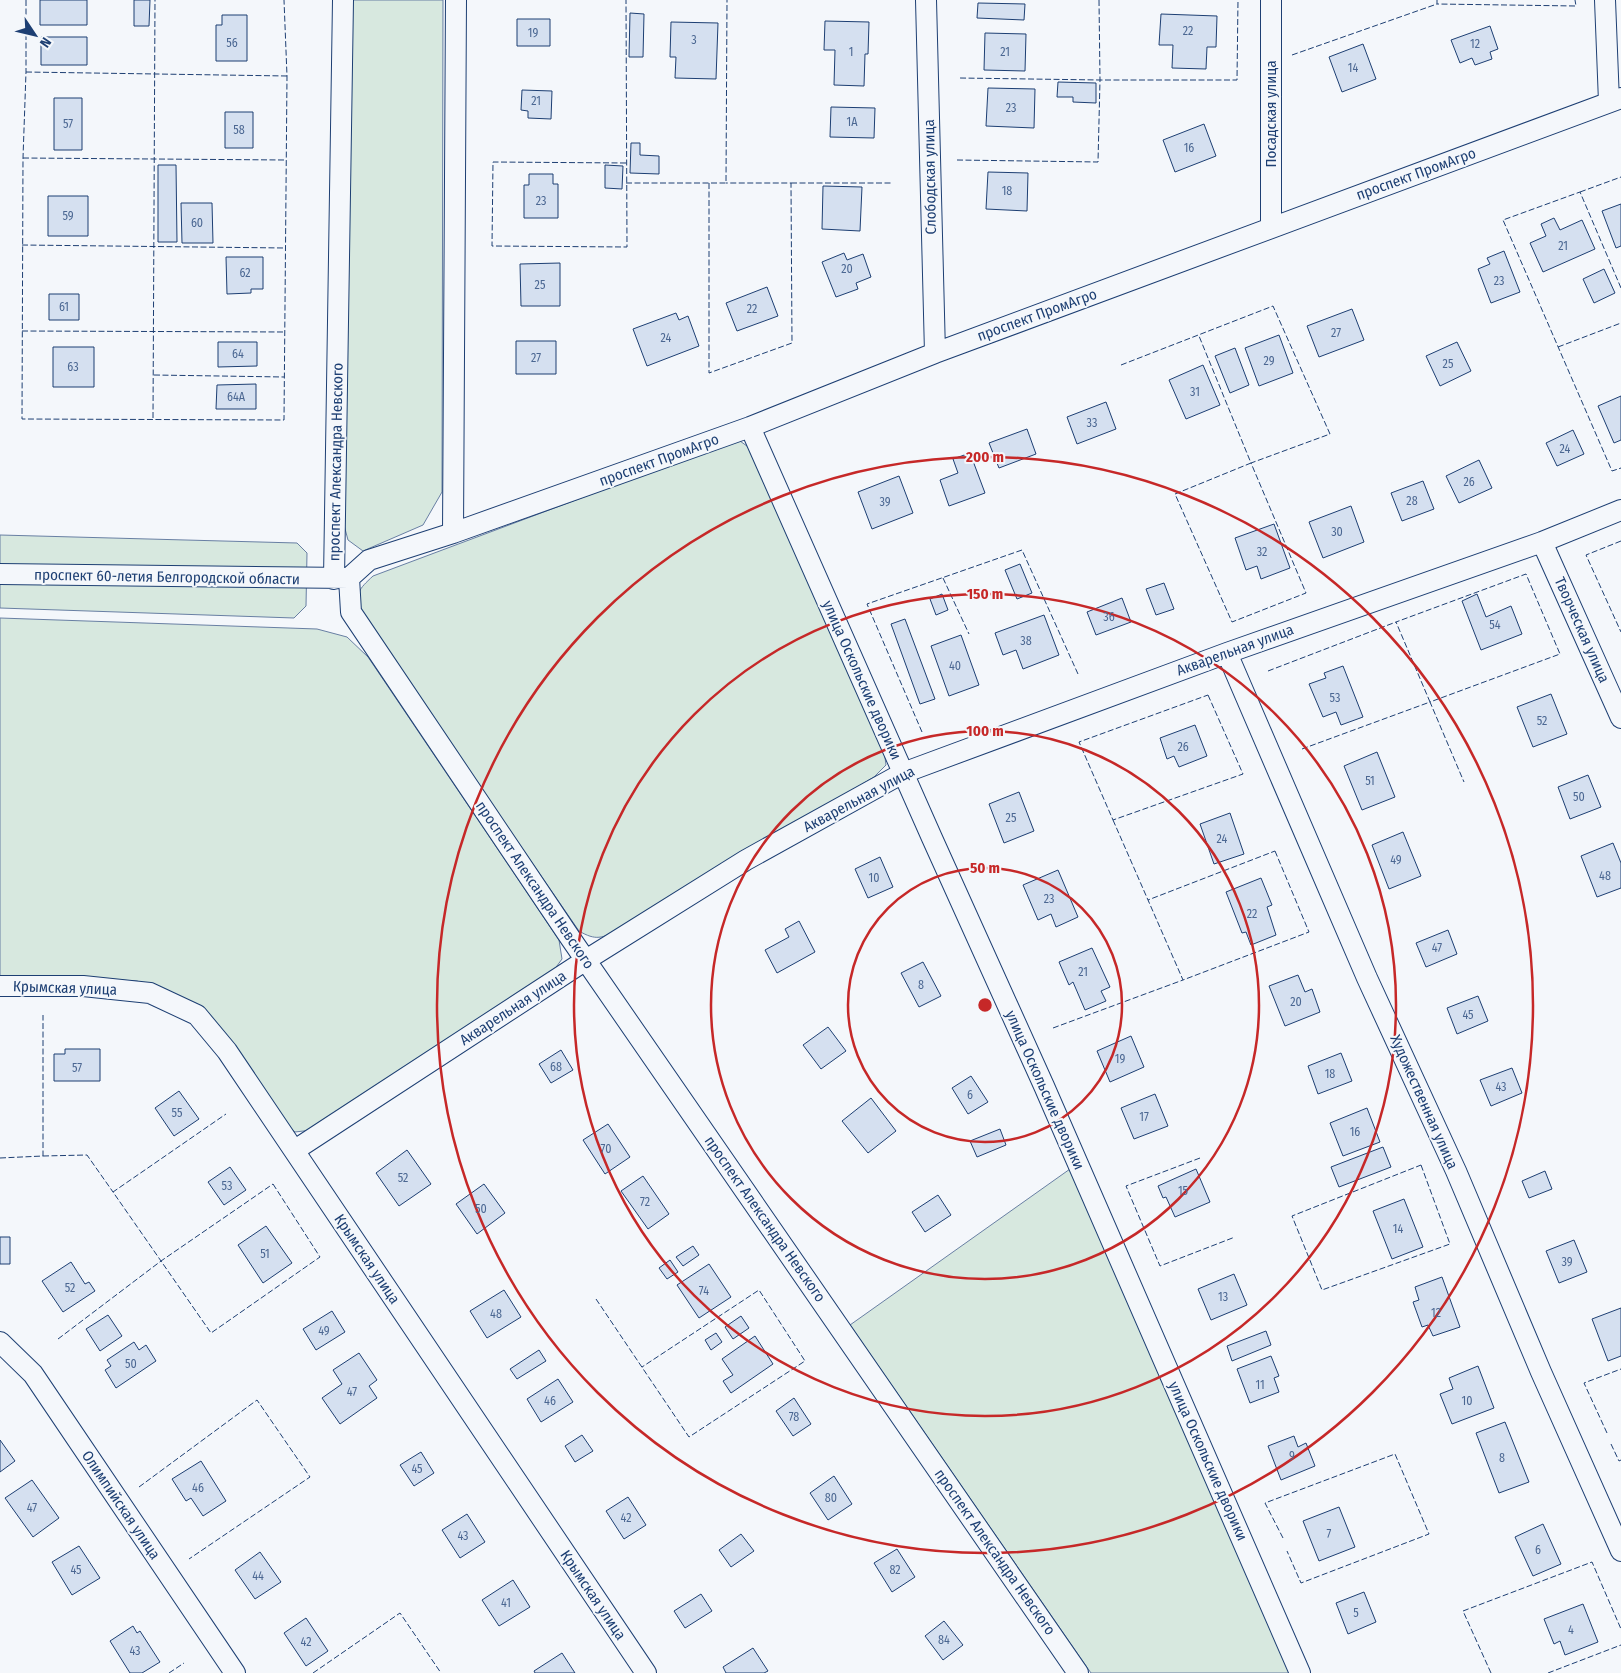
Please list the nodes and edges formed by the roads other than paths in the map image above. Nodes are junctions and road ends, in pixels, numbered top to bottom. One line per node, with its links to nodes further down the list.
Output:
1 (343, 0): 14 (street, проспект Александра Невского)
2 (456, 0): 11 (street)
3 (926, 0): 8 (street, Слободская улица)
4 (1271, 0): 7 (street, Посадская улица)
5 (1605, 0): 6 (street)
6 (1615, 100): 7 (street, проспект ПромАгро)
7 (1271, 228): 8 (street, проспект ПромАгро)
8 (935, 353): 9 (street, проспект ПромАгро)
9 (750, 427): 11 (street, проспект ПромАгро); 17 (street, улица Оскольские дворики)
10 (1621, 510): 12 (street, Акварельная улица)
11 (453, 533): 14 (street, проспект ПромАгро)
12 (1542, 542): 15 (street, Акварельная улица); 16 (street, Творческая улица)
13 (0, 574): 14 (street, проспект 60-летия Белгородской области)
14 (342, 579): 18 (street, проспект Александра Невского)
15 (1227, 653): 17 (street, Акварельная улица); 22 (street, Художественная улица)
16 (1621, 718)
17 (903, 773): 18 (street, Акварельная улица); 26 (street, улица Оскольские дворики)
18 (586, 960): 20 (street, Акварельная улица); 25 (street, проспект Александра Невского)
19 (0, 986): 20 (street, Крымская улица)
20 (295, 1150): 24 (street, Крымская улица)
21 (0, 1342): 23 (street, Олимпийская улица)
22 (1621, 1551)
23 (235, 1673)
24 (646, 1673)
25 (1078, 1673)
26 (1300, 1673)

